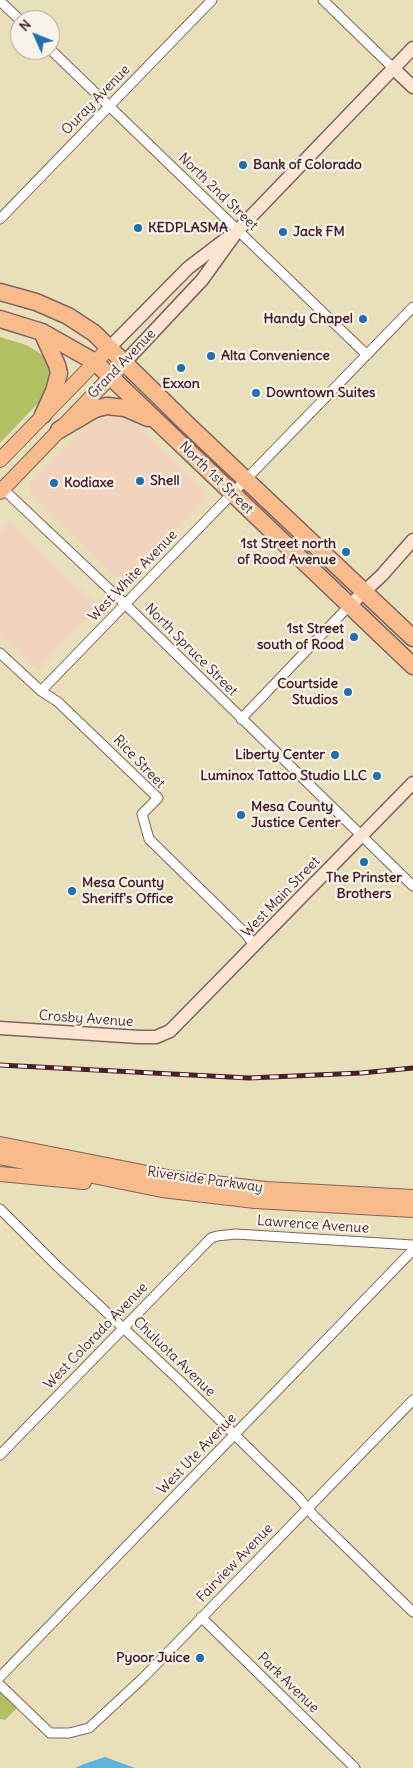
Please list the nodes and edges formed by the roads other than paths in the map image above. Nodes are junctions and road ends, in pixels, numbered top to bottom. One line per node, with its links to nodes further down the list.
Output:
1 (212, 0): 9 (street, Ouray Avenue)
2 (323, 0): 7 (street)
3 (0, 1): 4 (street)
4 (10, 10)
5 (413, 48): 7 (street, Grand Avenue)
6 (60, 59): 9 (street, North 2nd Street)
7 (393, 68): 8 (street); 11 (street, Grand Avenue)
8 (413, 87)
9 (109, 106): 10 (street, Ouray Avenue); 11 (street, North 2nd Street)
10 (0, 219)
11 (238, 230): 16 (street, Grand Avenue); 17 (street, North 2nd Street); 19 (street, Grand Avenue)
12 (0, 292): 16 (highway, North 1st Street)
13 (413, 307): 17 (street, West White Avenue)
14 (0, 318): 15 (highway, North 1st Street)
15 (42, 332): 18 (highway, North 1st Street); 21 (highway)
16 (109, 348): 18 (main road); 19 (highway, North 1st Street)
17 (367, 355): 25 (street, West White Avenue)
18 (95, 362): 20 (highway, North 1st Street); 21 (main road)
19 (124, 362): 20 (main road, Grand Avenue); 25 (highway, North 1st Street)
20 (110, 376): 22 (highway, North 1st Street); 23 (main road, Grand Avenue)
21 (43, 415): 24 (main road)
22 (158, 421): 23 (highway); 27 (highway, North 1st Street)
23 (59, 430): 26 (main road, Grand Avenue)
24 (0, 460)
25 (246, 479): 27 (street, West White Avenue); 29 (highway, North 1st Street)
26 (1, 489): 30 (street, North Spruce Street)
27 (232, 493): 30 (street, West White Avenue); 31 (highway, North 1st Street)
28 (413, 540): 29 (street)
29 (365, 591): 31 (street); 32 (highway, North 1st Street)
30 (125, 604): 35 (street, West White Avenue); 36 (street, North Spruce Street)
31 (349, 606): 34 (highway, North 1st Street); 36 (street)
32 (413, 638)
33 (0, 653): 35 (street, Rice Street)
34 (413, 666)
35 (41, 691): 40 (street, Rice Street)
36 (241, 718): 38 (street, North Spruce Street)
37 (413, 782): 38 (street, West Main Street)
38 (362, 836): 39 (street, North Spruce Street); 40 (street, West Main Street)
39 (413, 886)
40 (255, 946): 42 (street, West Main Street)
41 (0, 1028): 42 (street, Crosby Avenue)
42 (170, 1031)
43 (0, 1144): 47 (main road, Riverside Parkway)
44 (0, 1157): 46 (main road, Riverside Parkway)
45 (0, 1174): 46 (main road)
46 (162, 1190): 49 (main road, Riverside Parkway)
47 (413, 1197)
48 (0, 1209): 53 (street, Chuluota Avenue)
49 (413, 1210)
50 (211, 1238): 51 (street, Lawrence Avenue); 53 (street, West Colorado Avenue)
51 (413, 1245)
52 (413, 1250): 55 (street, West Ute Avenue)
53 (124, 1328): 55 (street, Chuluota Avenue); 56 (street, West Colorado Avenue)
54 (413, 1400): 57 (street, Fairview Avenue)
55 (235, 1434): 57 (street, Chuluota Avenue); 60 (street, West Ute Avenue)
56 (0, 1455)
57 (308, 1508): 58 (street, Chuluota Avenue); 59 (street, Fairview Avenue)
58 (413, 1612)
59 (201, 1618): 61 (street, Fairview Avenue); 62 (street, Park Avenue)
60 (0, 1677)
61 (0, 1684)
62 (355, 1768)

